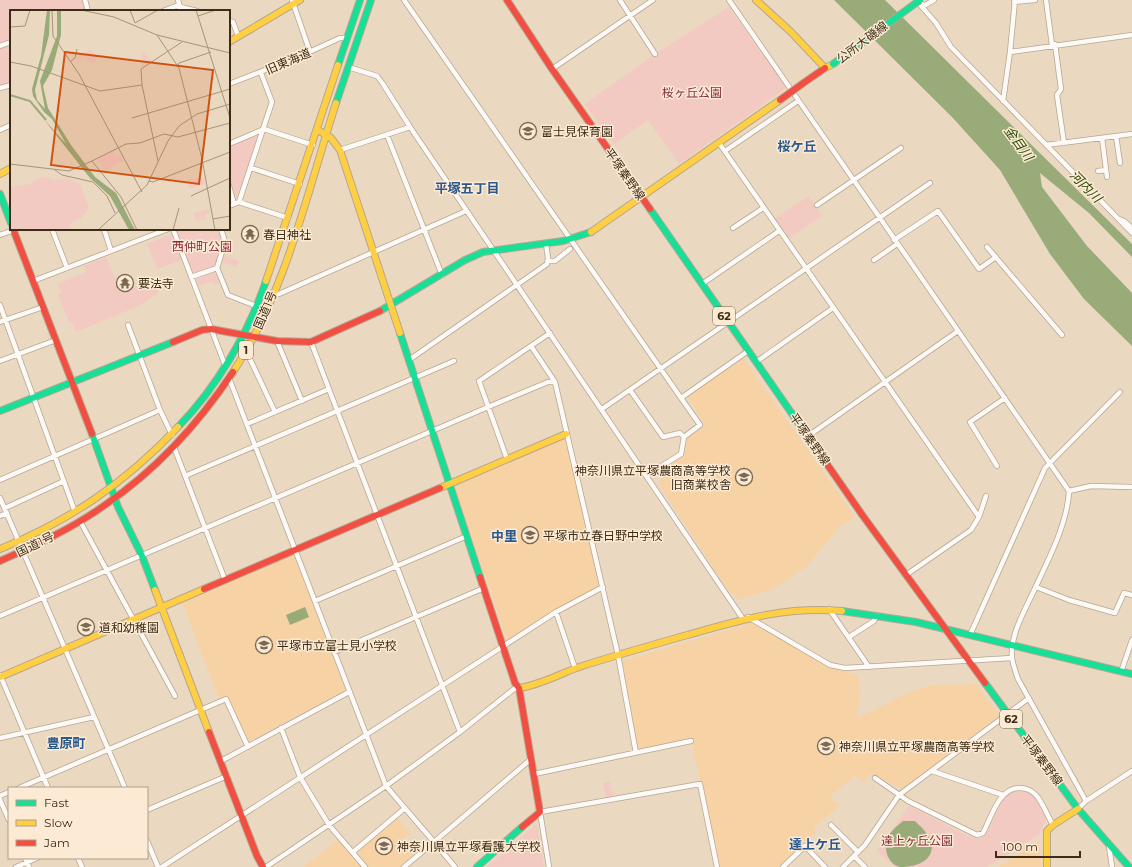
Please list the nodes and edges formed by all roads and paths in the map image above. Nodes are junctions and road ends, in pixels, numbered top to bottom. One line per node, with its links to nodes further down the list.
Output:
1 (84, 0): 21 (street)
2 (178, 0): 20 (street)
3 (300, 0): 18 (main road)
4 (360, 0): 27 (main road, 国道1号 / 1)
5 (371, 0): 35 (main road, 国道1号 / 1)
6 (404, 0): 96 (street)
7 (507, 0): 37 (main road, 平塚秦野線 / 62)
8 (620, 0): 23 (street)
9 (653, 0): 23 (street)
10 (728, 0): 42 (street)
11 (756, 0): 36 (main road, 公所大磯線)
12 (916, 0): 19 (street)
13 (921, 0): 19 (street); 36 (main road, 公所大磯線, bridge)
14 (934, 0): 19 (street)
15 (1035, 0): 17 (street)
16 (1046, 0): 30 (street)
17 (1014, 1): 33 (street)
18 (292, 2): 26 (main road); 32 (street)
19 (922, 7): 43 (street)
20 (181, 9): 22 (street)
21 (88, 10)
22 (166, 10)
23 (630, 16): 34 (street); 37 (street)
24 (230, 21): 26 (street)
25 (1132, 35): 30 (street)
26 (238, 36): 28 (main road)
27 (347, 38): 32 (street, 旧東海道); 48 (main road, 国道1号 / 1)
28 (230, 41)
29 (10, 42): 31 (street)
30 (1053, 45): 33 (street); 55 (street)
31 (0, 46)
32 (310, 52): 38 (street, 旧東海道)
33 (1010, 52): 43 (street)
34 (655, 54)
35 (348, 67): 45 (street); 49 (main road, 国道1号 / 1)
36 (825, 68): 54 (main road, bridge)
37 (552, 69): 74 (main road, 平塚秦野線 / 62)
38 (261, 73): 39 (street, 旧東海道); 46 (street)
39 (230, 84)
40 (10, 85): 41 (street)
41 (0, 88)
42 (798, 101): 61 (street); 69 (street)
43 (1003, 101): 57 (street)
44 (10, 125): 47 (street)
45 (410, 127): 50 (street); 78 (street)
46 (264, 129): 56 (street); 58 (street); 63 (street)
47 (0, 130)
48 (318, 130): 49 (main road); 58 (main road, 国道1号 / 1)
49 (327, 134): 60 (main road); 115 (main road, 国道1号 / 1)
50 (387, 134): 60 (street); 92 (street)
51 (1132, 134): 52 (street)
52 (1116, 136): 53 (street); 62 (street)
53 (1102, 138): 55 (street); 65 (street)
54 (719, 143): 61 (street); 74 (main road)
55 (1064, 143): 57 (street)
56 (230, 144)
57 (1046, 145): 81 (street)
58 (313, 146): 71 (main road, 国道1号 / 1)
59 (901, 148): 69 (street)
60 (340, 150): 103 (main road)
61 (725, 151): 77 (street)
62 (1120, 163)
63 (250, 168): 71 (street); 75 (street)
64 (10, 169): 67 (main road)
65 (1106, 170): 66 (street); 68 (street)
66 (1098, 171)
67 (0, 174)
68 (1107, 177)
69 (853, 181): 76 (street); 80 (street)
70 (930, 183): 80 (street)
71 (300, 184): 79 (main road, 国道1号 / 1)
72 (230, 190): 75 (street)
73 (0, 194): 82 (main road)
74 (642, 198): 96 (main road); 113 (main road, 平塚秦野線 / 62)
75 (234, 204): 79 (street)
76 (817, 205)
77 (763, 208): 83 (street); 93 (street)
78 (466, 210): 92 (street); 101 (street)
79 (288, 218): 117 (main road, 国道1号 / 1)
80 (879, 218): 97 (street); 109 (street)
81 (1118, 219): 84 (street); 94 (street)
82 (10, 220)
83 (733, 228)
84 (1132, 228)
85 (12, 230): 95 (street)
86 (15, 230): 112 (main road)
87 (52, 230): 107 (street)
88 (104, 230): 102 (street)
89 (165, 230): 102 (street)
90 (172, 230): 111 (street)
91 (221, 230): 108 (street)
92 (424, 230): 103 (street); 110 (street)
93 (779, 230): 109 (street); 113 (street)
94 (1132, 234)
95 (0, 235)
96 (571, 240): 98 (main road); 144 (street)
97 (896, 242): 104 (street); 105 (street); 126 (street)
98 (546, 244): 101 (main road); 106 (street)
99 (987, 247): 104 (street)
100 (570, 249): 106 (street)
101 (493, 250): 110 (main road); 114 (street)
102 (111, 251): 107 (street)
103 (374, 252): 115 (street); 118 (main road)
104 (996, 257): 129 (street)
105 (874, 260)
106 (548, 261): 114 (street)
107 (67, 268): 112 (street)
108 (217, 268): 111 (street); 117 (street)
109 (806, 268): 120 (street); 123 (street)
110 (442, 275): 118 (main road)
111 (192, 277): 125 (street)
112 (33, 281): 119 (main road)
113 (702, 284): 123 (main road, 平塚秦野線 / 62)
114 (517, 285): 127 (street); 139 (street)
115 (273, 295): 130 (main road, 国道1号 / 1)
116 (0, 305): 121 (street)
117 (256, 306): 128 (main road, 国道1号 / 1)
118 (391, 306): 133 (main road); 139 (main road)
119 (43, 307): 121 (street); 131 (main road)
120 (833, 308): 142 (street); 149 (street)
121 (6, 320): 122 (street); 137 (street)
122 (0, 322)
123 (728, 322): 135 (main road, 平塚秦野線 / 62); 144 (street)
124 (128, 325): 138 (street)
125 (211, 329): 128 (main road); 138 (main road); 143 (street)
126 (958, 331): 149 (street); 155 (street)
127 (550, 333): 134 (street); 158 (street)
128 (243, 335): 130 (main road); 143 (main road, 国道1号 / 1)
129 (1062, 335)
130 (254, 337): 132 (main road); 136 (main road, 国道1号 / 1)
131 (56, 340): 137 (street); 147 (main road)
132 (277, 341): 133 (main road); 156 (street)
133 (311, 342): 150 (street)
134 (531, 346): 148 (street); 157 (street)
135 (748, 351): 142 (main road, 平塚秦野線 / 62); 154 (street)
136 (245, 352): 145 (main road, 国道1号 / 1); 161 (street)
137 (18, 354): 140 (street); 153 (street)
138 (139, 355): 147 (main road); 159 (street)
139 (409, 360): 146 (main road)
140 (0, 361)
141 (454, 361): 146 (street)
142 (756, 362): 167 (main road, 平塚秦野線 / 62)
143 (225, 365): 165 (main road, 国道1号 / 1)
144 (660, 368): 151 (street); 154 (street)
145 (229, 378): 163 (street); 170 (main road, 国道1号 / 1)
146 (415, 379): 162 (street); 164 (main road)
147 (72, 382): 153 (main road); 169 (main road)
148 (555, 382): 157 (street); 166 (street)
149 (885, 382): 167 (street); 194 (street)
150 (329, 389): 156 (street); 162 (street)
151 (630, 390): 158 (street); 168 (street)
152 (1120, 392): 174 (street)
153 (34, 397): 160 (main road); 172 (street)
154 (681, 398): 168 (street)
155 (1005, 398): 174 (street); 176 (street)
156 (302, 401): 161 (street)
157 (488, 407): 164 (street); 173 (street)
158 (602, 409): 177 (street)
159 (160, 410): 165 (street); 169 (street)
160 (0, 411)
161 (274, 412): 163 (street)
162 (338, 412): 171 (street); 175 (street)
163 (247, 424): 171 (street)
164 (432, 431): 175 (street); 181 (main road)
165 (172, 434): 183 (main road, 国道1号 / 1)
166 (566, 434): 173 (main road); 210 (street)
167 (808, 436): 206 (main road, 平塚秦野線 / 62)
168 (684, 437): 177 (street)
169 (94, 438): 172 (street); 183 (main road)
170 (174, 447): 178 (street); 186 (main road, 国道1号 / 1)
171 (256, 447): 178 (street); 188 (street)
172 (55, 455): 179 (street); 180 (street)
173 (507, 459): 181 (main road)
174 (1049, 462): 184 (street); 223 (street)
175 (357, 463): 188 (street); 192 (street)
176 (997, 466)
177 (648, 475): 220 (street)
178 (186, 476): 196 (street)
179 (0, 480)
180 (64, 481): 189 (street); 190 (street)
181 (449, 483): 192 (main road); 197 (main road)
182 (1132, 487): 184 (street)
183 (111, 488): 186 (main road); 190 (main road, 国道1号 / 1)
184 (1069, 491): 208 (street)
185 (986, 496): 194 (street)
186 (115, 497): 195 (main road, 国道1号 / 1); 202 (main road)
187 (0, 498): 189 (street)
188 (276, 498): 196 (street); 201 (street)
189 (5, 508): 191 (street)
190 (75, 512): 198 (main road, 国道1号 / 1)
191 (7, 513): 193 (street); 198 (street)
192 (377, 514): 201 (main road); 204 (street)
193 (0, 516)
194 (979, 518): 206 (street)
195 (80, 521): 200 (main road, 国道1号 / 1); 205 (street)
196 (205, 528): 202 (street); 207 (street)
197 (467, 536): 204 (street); 209 (main road)
198 (19, 540): 199 (main road, 国道1号 / 1); 200 (street)
199 (0, 549)
200 (23, 550): 203 (main road, 国道1号 / 1); 212 (street)
201 (295, 550): 207 (main road); 213 (street)
202 (142, 556): 205 (street); 214 (main road)
203 (0, 561)
204 (396, 566): 213 (street); 219 (street)
205 (108, 570): 212 (street); 221 (street)
206 (906, 575): 222 (main road, 平塚秦野線 / 62)
207 (225, 580): 214 (main road)
208 (1036, 587): 211 (street); 226 (street)
209 (484, 588): 219 (street); 227 (main road)
210 (603, 588): 216 (street); 230 (street)
211 (1132, 595)
212 (44, 598): 218 (street); 228 (street)
213 (315, 601): 229 (street)
214 (162, 607): 221 (main road); 243 (main road)
215 (829, 609): 217 (main road); 220 (main road); 224 (street)
216 (556, 612): 227 (street); 234 (street)
217 (877, 615): 222 (main road); 224 (street)
218 (0, 616)
219 (416, 617): 229 (street); 238 (street)
220 (746, 618): 230 (main road); 233 (street)
221 (134, 620): 228 (main road); 241 (street)
222 (945, 629): 223 (main road); 232 (main road, 平塚秦野線 / 62)
223 (970, 635): 226 (main road)
224 (849, 638): 233 (street)
225 (1132, 640): 235 (street)
226 (1013, 645): 231 (street); 235 (main road)
227 (503, 646): 238 (street); 239 (main road)
228 (66, 648): 237 (main road); 245 (street)
229 (334, 652): 240 (street)
230 (618, 655): 234 (main road); 254 (street)
231 (1012, 658): 232 (street); 242 (street)
232 (971, 662): 233 (street); 244 (main road, 平塚秦野線 / 62)
233 (869, 667)
234 (575, 668): 239 (main road)
235 (1122, 672): 236 (main road)
236 (1132, 674)
237 (0, 676): 247 (street)
238 (442, 685): 248 (street); 249 (street)
239 (519, 688): 248 (street); 255 (main road)
240 (349, 692): 246 (street); 249 (street)
241 (175, 696)
242 (1029, 698): 244 (street); 271 (street)
243 (201, 710): 252 (street); 253 (street); 256 (main road)
244 (1007, 714): 257 (street); 273 (main road, 平塚秦野線 / 62)
245 (94, 717): 247 (street); 253 (street)
246 (281, 728): 252 (street); 262 (street)
247 (24, 732): 250 (street); 261 (street)
248 (460, 732): 264 (street)
249 (366, 735): 262 (street); 264 (street)
250 (0, 738)
251 (691, 741): 254 (street)
252 (248, 747): 256 (street)
253 (109, 750): 261 (street); 267 (street)
254 (636, 753): 259 (street)
255 (532, 759): 259 (main road); 281 (street)
256 (221, 761): 260 (main road)
257 (932, 771): 268 (street); 269 (street)
258 (1132, 771): 271 (street)
259 (534, 774): 275 (main road)
260 (227, 776): 274 (street); 276 (main road)
261 (44, 777): 265 (street); 266 (street)
262 (300, 777): 276 (street); 278 (street)
263 (875, 778): 268 (street)
264 (386, 786): 272 (street); 278 (street)
265 (21, 787)
266 (48, 787)
267 (125, 787)
268 (899, 795): 269 (street); 285 (street)
269 (1003, 795): 279 (street)
270 (0, 800): 277 (street)
271 (1086, 801): 273 (street)
272 (404, 808): 281 (street); 284 (street)
273 (1078, 808): 279 (main road); 283 (main road, 平塚秦野線 / 62)
274 (148, 810)
275 (540, 812): 296 (main road); 297 (street); 298 (street)
276 (241, 816): 291 (street); 292 (main road)
277 (8, 818)
278 (329, 824): 284 (street); 292 (street)
279 (1053, 824): 303 (main road)
280 (831, 825): 285 (street)
281 (434, 842): 294 (street); 295 (street)
282 (148, 843): 290 (street)
283 (1109, 846): 288 (main road, 平塚秦野線 / 62); 304 (street)
284 (353, 852): 293 (street)
285 (858, 852): 286 (street)
286 (854, 856): 301 (street); 302 (street)
287 (27, 862): 289 (street)
288 (1129, 865)
289 (16, 867)
290 (158, 867)
291 (162, 867)
292 (265, 867)
293 (365, 867)
294 (404, 867)
295 (455, 867)
296 (477, 867)
297 (549, 867)
298 (717, 867)
299 (783, 867): 300 (street)
300 (825, 867)
301 (843, 867)
302 (865, 867)
303 (1047, 867)
304 (1112, 867)

